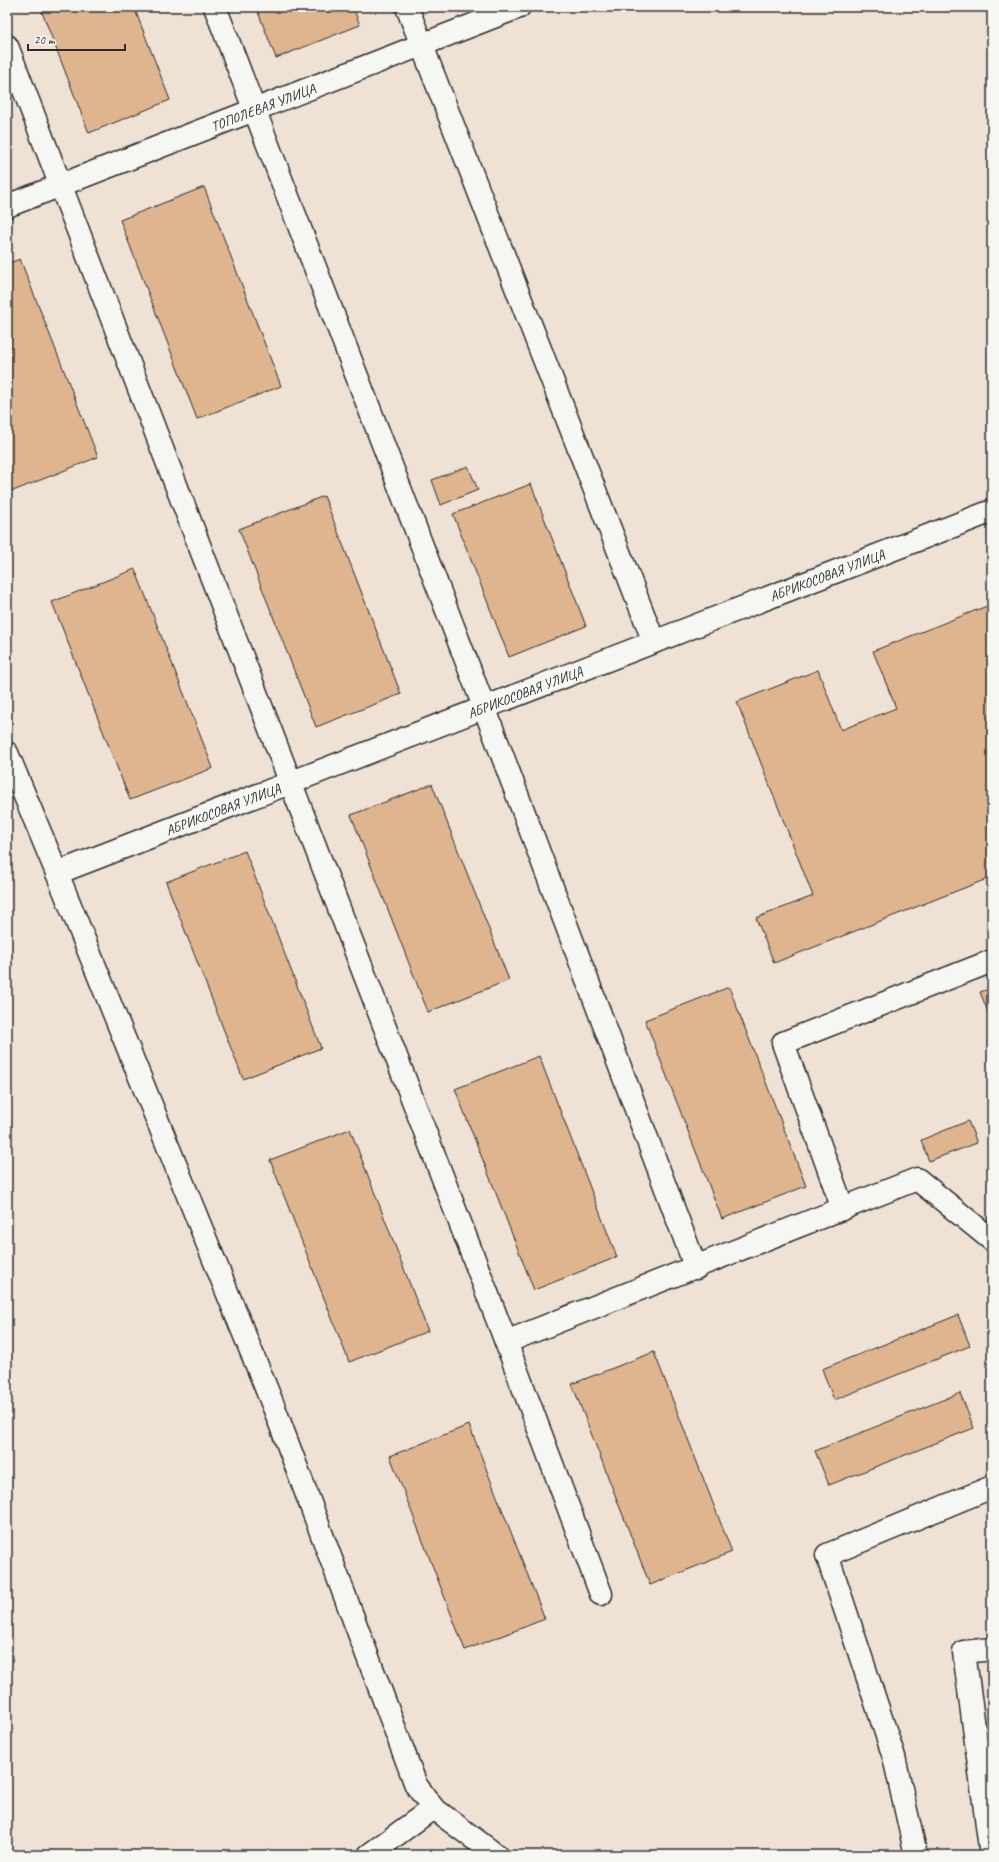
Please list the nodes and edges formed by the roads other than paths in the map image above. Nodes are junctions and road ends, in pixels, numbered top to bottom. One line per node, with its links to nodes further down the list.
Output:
1 (215, 7): 6 (street)
2 (407, 7): 4 (street)
3 (519, 7): 4 (street, ТОПОЛЕВАЯ УЛИЦА)
4 (422, 45): 6 (street, ТОПОЛЕВАЯ УЛИЦА); 10 (street)
5 (7, 46): 7 (street)
6 (254, 110): 7 (street, ТОПОЛЕВАЯ УЛИЦА); 11 (street)
7 (60, 185): 8 (street, ТОПОЛЕВАЯ УЛИЦА); 13 (street)
8 (7, 206)
9 (992, 511): 10 (street, АБРИКОСОВАЯ УЛИЦА)
10 (654, 642): 11 (street, АБРИКОСОВАЯ УЛИЦА)
11 (484, 708): 13 (street, АБРИКОСОВАЯ УЛИЦА); 18 (street)
12 (7, 753): 14 (street)
13 (290, 783): 14 (street, АБРИКОСОВАЯ УЛИЦА); 19 (street)
14 (58, 873): 23 (street)
15 (992, 962): 16 (street)
16 (843, 1209): 17 (street); 18 (street)
17 (992, 1240)
18 (696, 1268): 19 (street)
19 (506, 1342): 21 (street)
20 (992, 1487): 26 (street)
21 (601, 1594)
22 (992, 1649): 27 (street)
23 (433, 1808): 24 (street); 25 (street)
24 (369, 1855)
25 (496, 1855)
26 (916, 1855)
27 (991, 1855)

